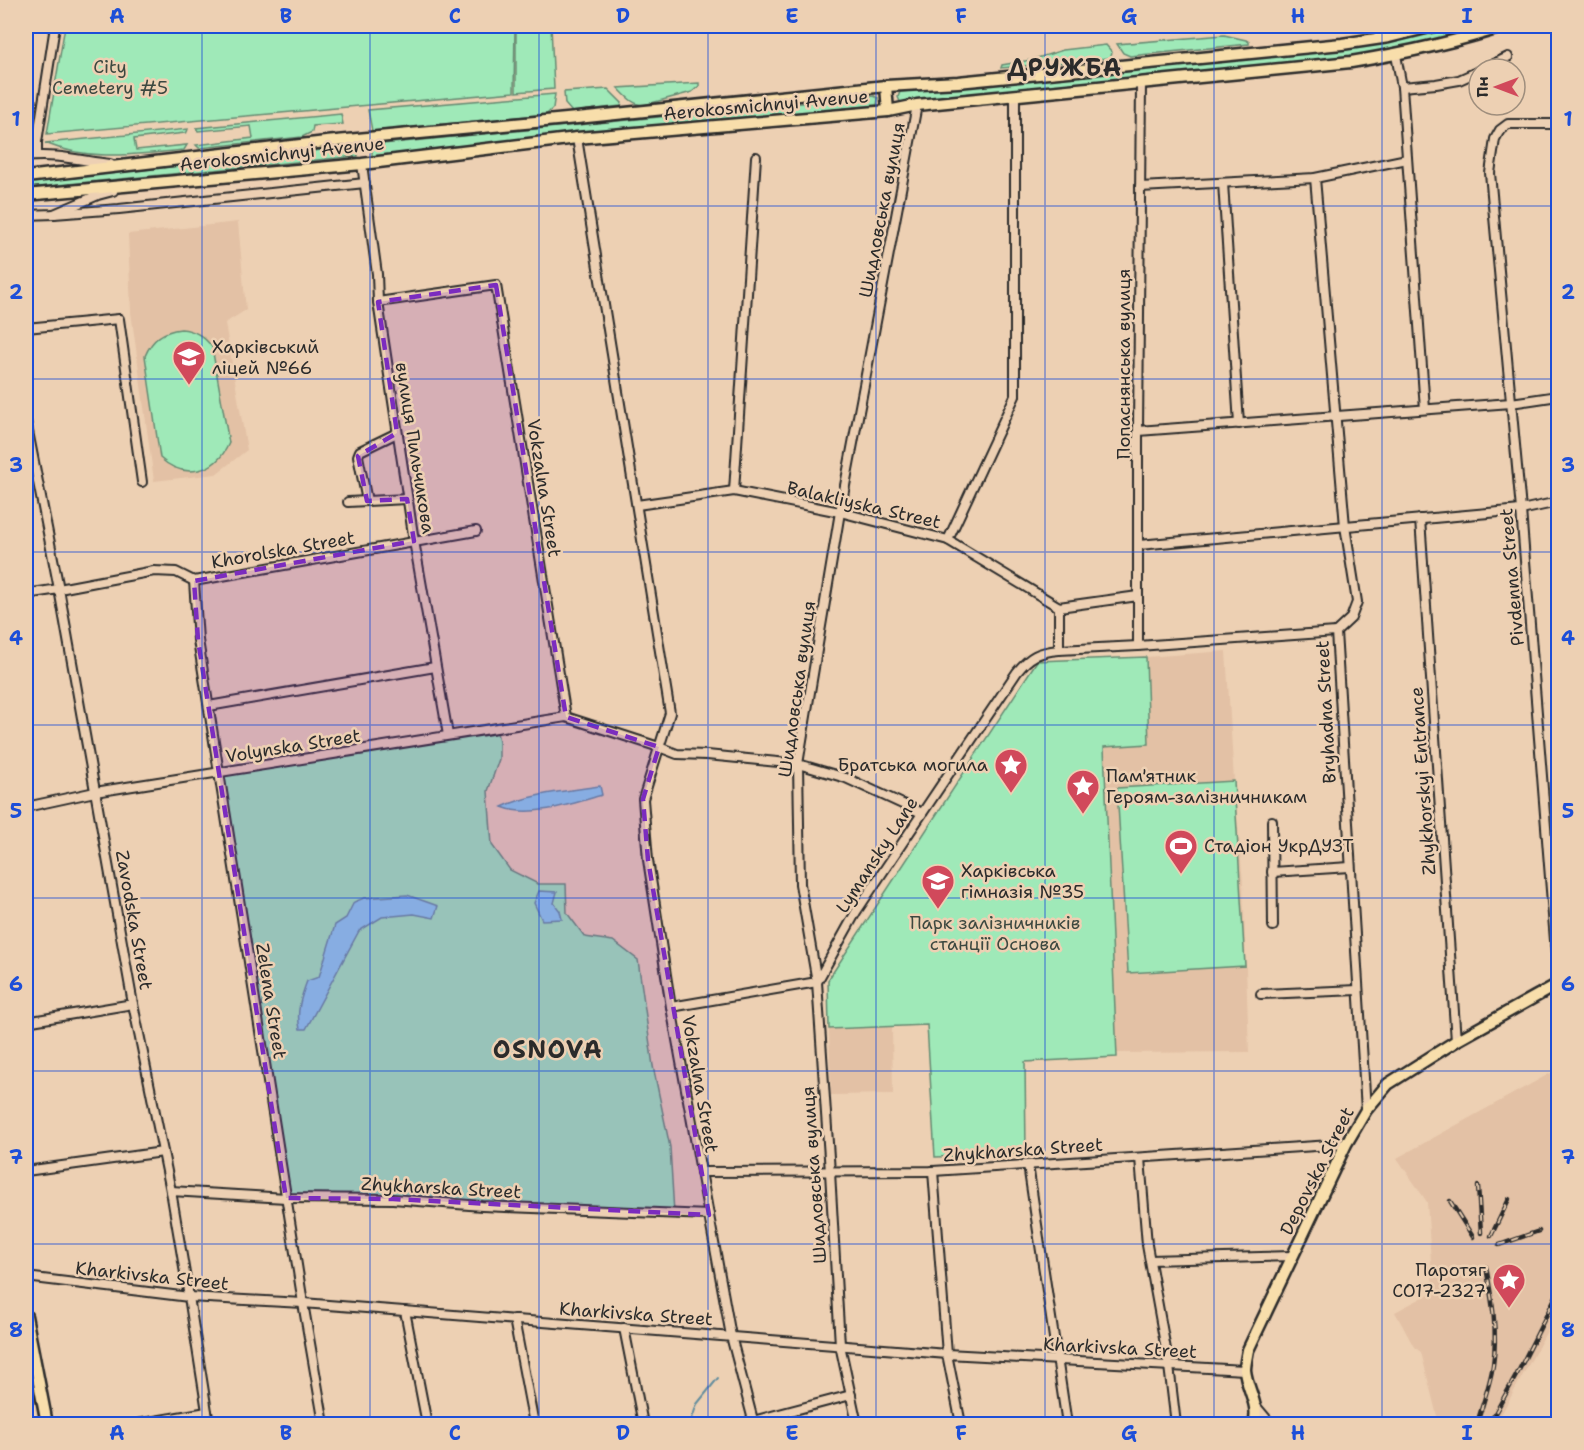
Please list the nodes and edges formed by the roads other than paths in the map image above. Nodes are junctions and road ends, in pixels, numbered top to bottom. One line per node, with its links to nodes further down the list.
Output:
1 (55, 26): 14 (street)
2 (1434, 26): 7 (main road, Aerokosmichnyi Avenue)
3 (1505, 26): 4 (main road, Aerokosmichnyi Avenue)
4 (1396, 55): 6 (main road, Aerokosmichnyi Avenue); 8 (street)
5 (1467, 76): 8 (street)
6 (1141, 83): 9 (main road, Aerokosmichnyi Avenue); 25 (street, Попаснянська вулиця)
7 (886, 86): 11 (main road); 19 (main road, Aerokosmichnyi Avenue)
8 (1402, 87): 17 (street)
9 (1015, 96): 10 (main road, Aerokosmichnyi Avenue); 51 (street)
10 (917, 105): 11 (main road, Aerokosmichnyi Avenue); 47 (street, Шидловська вулиця)
11 (888, 111): 13 (main road, Aerokosmichnyi Avenue)
12 (1558, 124): 32 (street, Pivdenna Street)
13 (577, 138): 18 (main road, Aerokosmichnyi Avenue); 45 (street, Vokzalna Street)
14 (37, 155): 15 (street); 19 (street)
15 (26, 157)
16 (756, 157): 40 (street)
17 (1407, 159): 21 (street); 33 (street)
18 (362, 164): 22 (street, вулиця Пильчикова); 24 (main road, Aerokosmichnyi Avenue)
19 (123, 166): 20 (main road, Aerokosmichnyi Avenue)
20 (26, 177)
21 (1316, 177): 23 (street); 34 (street, Bryhadna Street)
22 (365, 183): 27 (street); 29 (street, вулиця Пильчикова)
23 (1223, 183): 25 (street); 36 (street)
24 (128, 186): 26 (main road, Aerokosmichnyi Avenue); 27 (street)
25 (1140, 187): 37 (street, Попаснянська вулиця)
26 (26, 195)
27 (54, 214): 28 (street)
28 (26, 215)
29 (378, 302): 38 (street, вулиця Пильчикова); 64 (street, Vokzalna Street)
30 (26, 328): 39 (street)
31 (1558, 396): 32 (street)
32 (1511, 403): 33 (street); 46 (street, Pivdenna Street)
33 (1425, 409): 34 (street)
34 (1335, 416): 36 (street); 49 (street, Bryhadna Street)
35 (26, 421): 55 (street, Zavodska Street)
36 (1239, 423): 37 (street)
37 (1138, 431): 53 (street, Попаснянська вулиця)
38 (397, 433): 41 (street, вулиця Пильчикова); 42 (street)
39 (142, 482)
40 (734, 491): 45 (street, Balakliyska Street); 47 (street, Balakliyska Street)
41 (407, 499): 42 (street); 52 (street, вулиця Пильчикова)
42 (367, 501): 43 (street)
43 (348, 502)
44 (1558, 502): 46 (street)
45 (637, 505): 66 (street, Vokzalna Street)
46 (1521, 510): 48 (street); 76 (street, Pivdenna Street)
47 (840, 512): 51 (street, Balakliyska Street); 67 (street, Шидловська вулиця)
48 (1420, 519): 49 (street); 84 (street, Zhykhorskyi Entrance)
49 (1345, 526): 53 (street); 59 (street, Bryhadna Street)
50 (476, 531): 52 (street, Khorolska Street)
51 (948, 540): 58 (street, Balakliyska Street)
52 (414, 541): 54 (street, Khorolska Street); 62 (street, вулиця Пильчикова)
53 (1139, 545): 57 (street, Попаснянська вулиця)
54 (194, 581): 55 (street, Khorolska Street); 63 (street, Zelena Street)
55 (59, 589): 56 (street, Khorolska Street); 69 (street, Zavodska Street)
56 (26, 594)
57 (1138, 596): 58 (street); 60 (street, Попаснянська вулиця)
58 (1059, 607): 61 (street)
59 (1336, 632): 60 (street, Lymansky Lane); 73 (street, Bryhadna Street)
60 (1138, 646): 61 (street, Lymansky Lane)
61 (1059, 650): 71 (street, Lymansky Lane)
62 (435, 667): 63 (street); 65 (street, вулиця Пильчикова)
63 (209, 706): 68 (street, Zelena Street)
64 (566, 717): 65 (street, Volynska Street); 66 (street)
65 (448, 735): 68 (street, Volynska Street)
66 (659, 747): 67 (street); 82 (street, Vokzalna Street)
67 (798, 764): 71 (street); 77 (street, Шидловська вулиця)
68 (220, 773): 69 (street, Volynska Street); 95 (street, Zelena Street)
69 (95, 792): 70 (street, Volynska Street); 81 (street, Zavodska Street)
70 (26, 807)
71 (922, 813): 77 (street, Lymansky Lane)
72 (1272, 821): 74 (street)
73 (1350, 867): 74 (street); 79 (street, Bryhadna Street)
74 (1272, 872): 75 (street)
75 (1273, 926)
76 (1558, 979)
77 (817, 982): 82 (street); 93 (street, Шидловська вулиця)
78 (1558, 984): 84 (main road, Depovska Street)
79 (1358, 990): 80 (street); 85 (street, Bryhadna Street)
80 (1261, 994)
81 (134, 1004): 83 (street); 87 (street, Zavodska Street)
82 (671, 1007): 92 (street, Vokzalna Street)
83 (26, 1022)
84 (1456, 1041): 85 (main road, Depovska Street)
85 (1366, 1110): 86 (main road, Depovska Street)
86 (1346, 1144): 88 (street, Zhykharska Street); 97 (main road, Depovska Street)
87 (163, 1152): 90 (street); 94 (street, Zavodska Street)
88 (1140, 1158): 89 (street, Zhykharska Street); 98 (street)
89 (1028, 1165): 91 (street, Zhykharska Street); 109 (street)
90 (26, 1171)
91 (933, 1171): 93 (street, Zhykharska Street); 108 (street)
92 (701, 1172): 93 (street, Zhykharska Street); 96 (street, Vokzalna Street)
93 (830, 1172): 107 (street, Шидловська вулиця)
94 (171, 1191): 95 (street, Zhykharska Street); 100 (street, Zavodska Street)
95 (286, 1198): 96 (street, Zhykharska Street); 101 (street, Zelena Street)
96 (709, 1215): 106 (street, Vokzalna Street)
97 (1293, 1256): 98 (street); 111 (main road, Depovska Street)
98 (1150, 1260): 110 (street)
99 (26, 1277): 100 (street, Kharkivska Street)
100 (189, 1297): 101 (street, Kharkivska Street); 114 (street, Zavodska Street)
101 (303, 1303): 102 (street, Kharkivska Street); 119 (street, Zelena Street)
102 (405, 1311): 104 (street, Kharkivska Street); 120 (street)
103 (26, 1316): 116 (main road)
104 (514, 1319): 105 (street, Kharkivska Street); 121 (street)
105 (624, 1328): 106 (street, Kharkivska Street); 122 (street)
106 (731, 1336): 107 (street, Kharkivska Street); 115 (street, Vokzalna Street)
107 (840, 1345): 108 (street, Kharkivska Street); 112 (street, Шидловська вулиця)
108 (947, 1354): 109 (street, Kharkivska Street); 124 (street)
109 (1057, 1360): 110 (street, Kharkivska Street); 125 (street)
110 (1168, 1366): 111 (street, Kharkivska Street); 126 (street)
111 (1245, 1370): 113 (main road)
112 (851, 1395): 115 (street); 123 (street, Шидловська вулиця)
113 (1256, 1405): 127 (main road); 128 (street)
114 (207, 1412): 117 (street); 118 (street, Zavodska Street)
115 (753, 1423)
116 (47, 1425)
117 (137, 1425)
118 (209, 1425)
119 (324, 1425)
120 (427, 1425)
121 (534, 1425)
122 (643, 1425)
123 (857, 1425)
124 (961, 1425)
125 (1067, 1425)
126 (1176, 1425)
127 (1254, 1425)
128 (1271, 1425)

